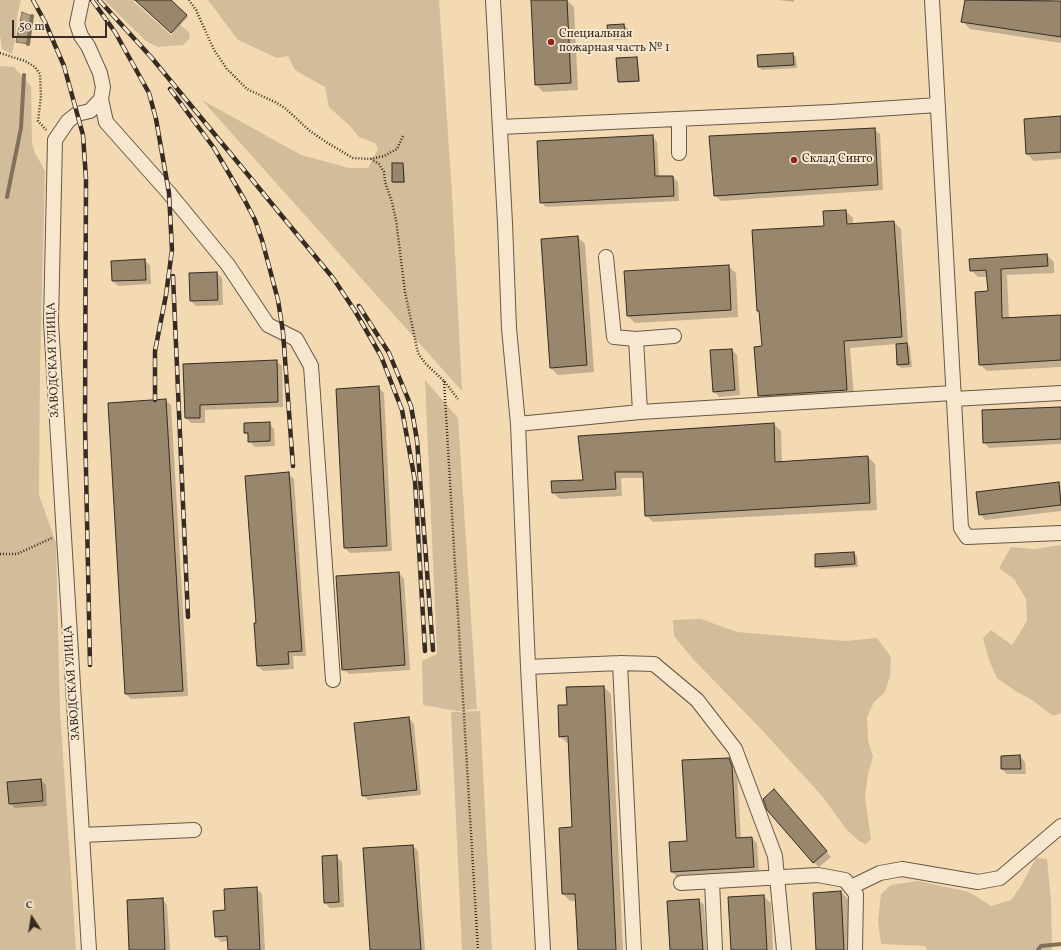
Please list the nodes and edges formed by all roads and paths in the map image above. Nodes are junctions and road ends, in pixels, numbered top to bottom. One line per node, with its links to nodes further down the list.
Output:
1 (82, 0): 6 (street)
2 (189, 0): 13 (path)
3 (493, 0): 9 (street)
4 (932, 0): 7 (street)
5 (0, 53): 11 (path)
6 (101, 99): 11 (street); 28 (street)
7 (938, 105): 8 (street); 19 (street)
8 (679, 119): 9 (street); 12 (street)
9 (500, 127): 22 (street)
10 (403, 136): 13 (path)
11 (55, 140): 23 (street, ЗАВОДСКАЯ УЛИЦА)
12 (679, 153)
13 (370, 159): 17 (path)
14 (606, 257): 16 (street)
15 (674, 336): 16 (street)
16 (636, 339): 21 (street)
17 (444, 381): 20 (path); 37 (path)
18 (1061, 393): 19 (street)
19 (954, 396): 21 (street); 24 (street)
20 (458, 399)
21 (640, 412): 22 (street)
22 (518, 424): 27 (street)
23 (63, 533): 25 (path); 31 (street, ЗАВОДСКАЯ УЛИЦА)
24 (1061, 533)
25 (0, 554)
26 (620, 663): 27 (street); 32 (street); 39 (street)
27 (528, 668): 38 (street)
28 (333, 680)
29 (1061, 826): 35 (street)
30 (194, 830): 31 (street)
31 (82, 834): 36 (street, ЗАВОДСКАЯ УЛИЦА)
32 (777, 878): 33 (street); 35 (street); 41 (street)
33 (712, 881): 34 (street); 40 (street)
34 (681, 883)
35 (851, 887): 42 (street)
36 (89, 950)
37 (478, 950)
38 (543, 950)
39 (634, 950)
40 (715, 950)
41 (784, 950)
42 (855, 950)

